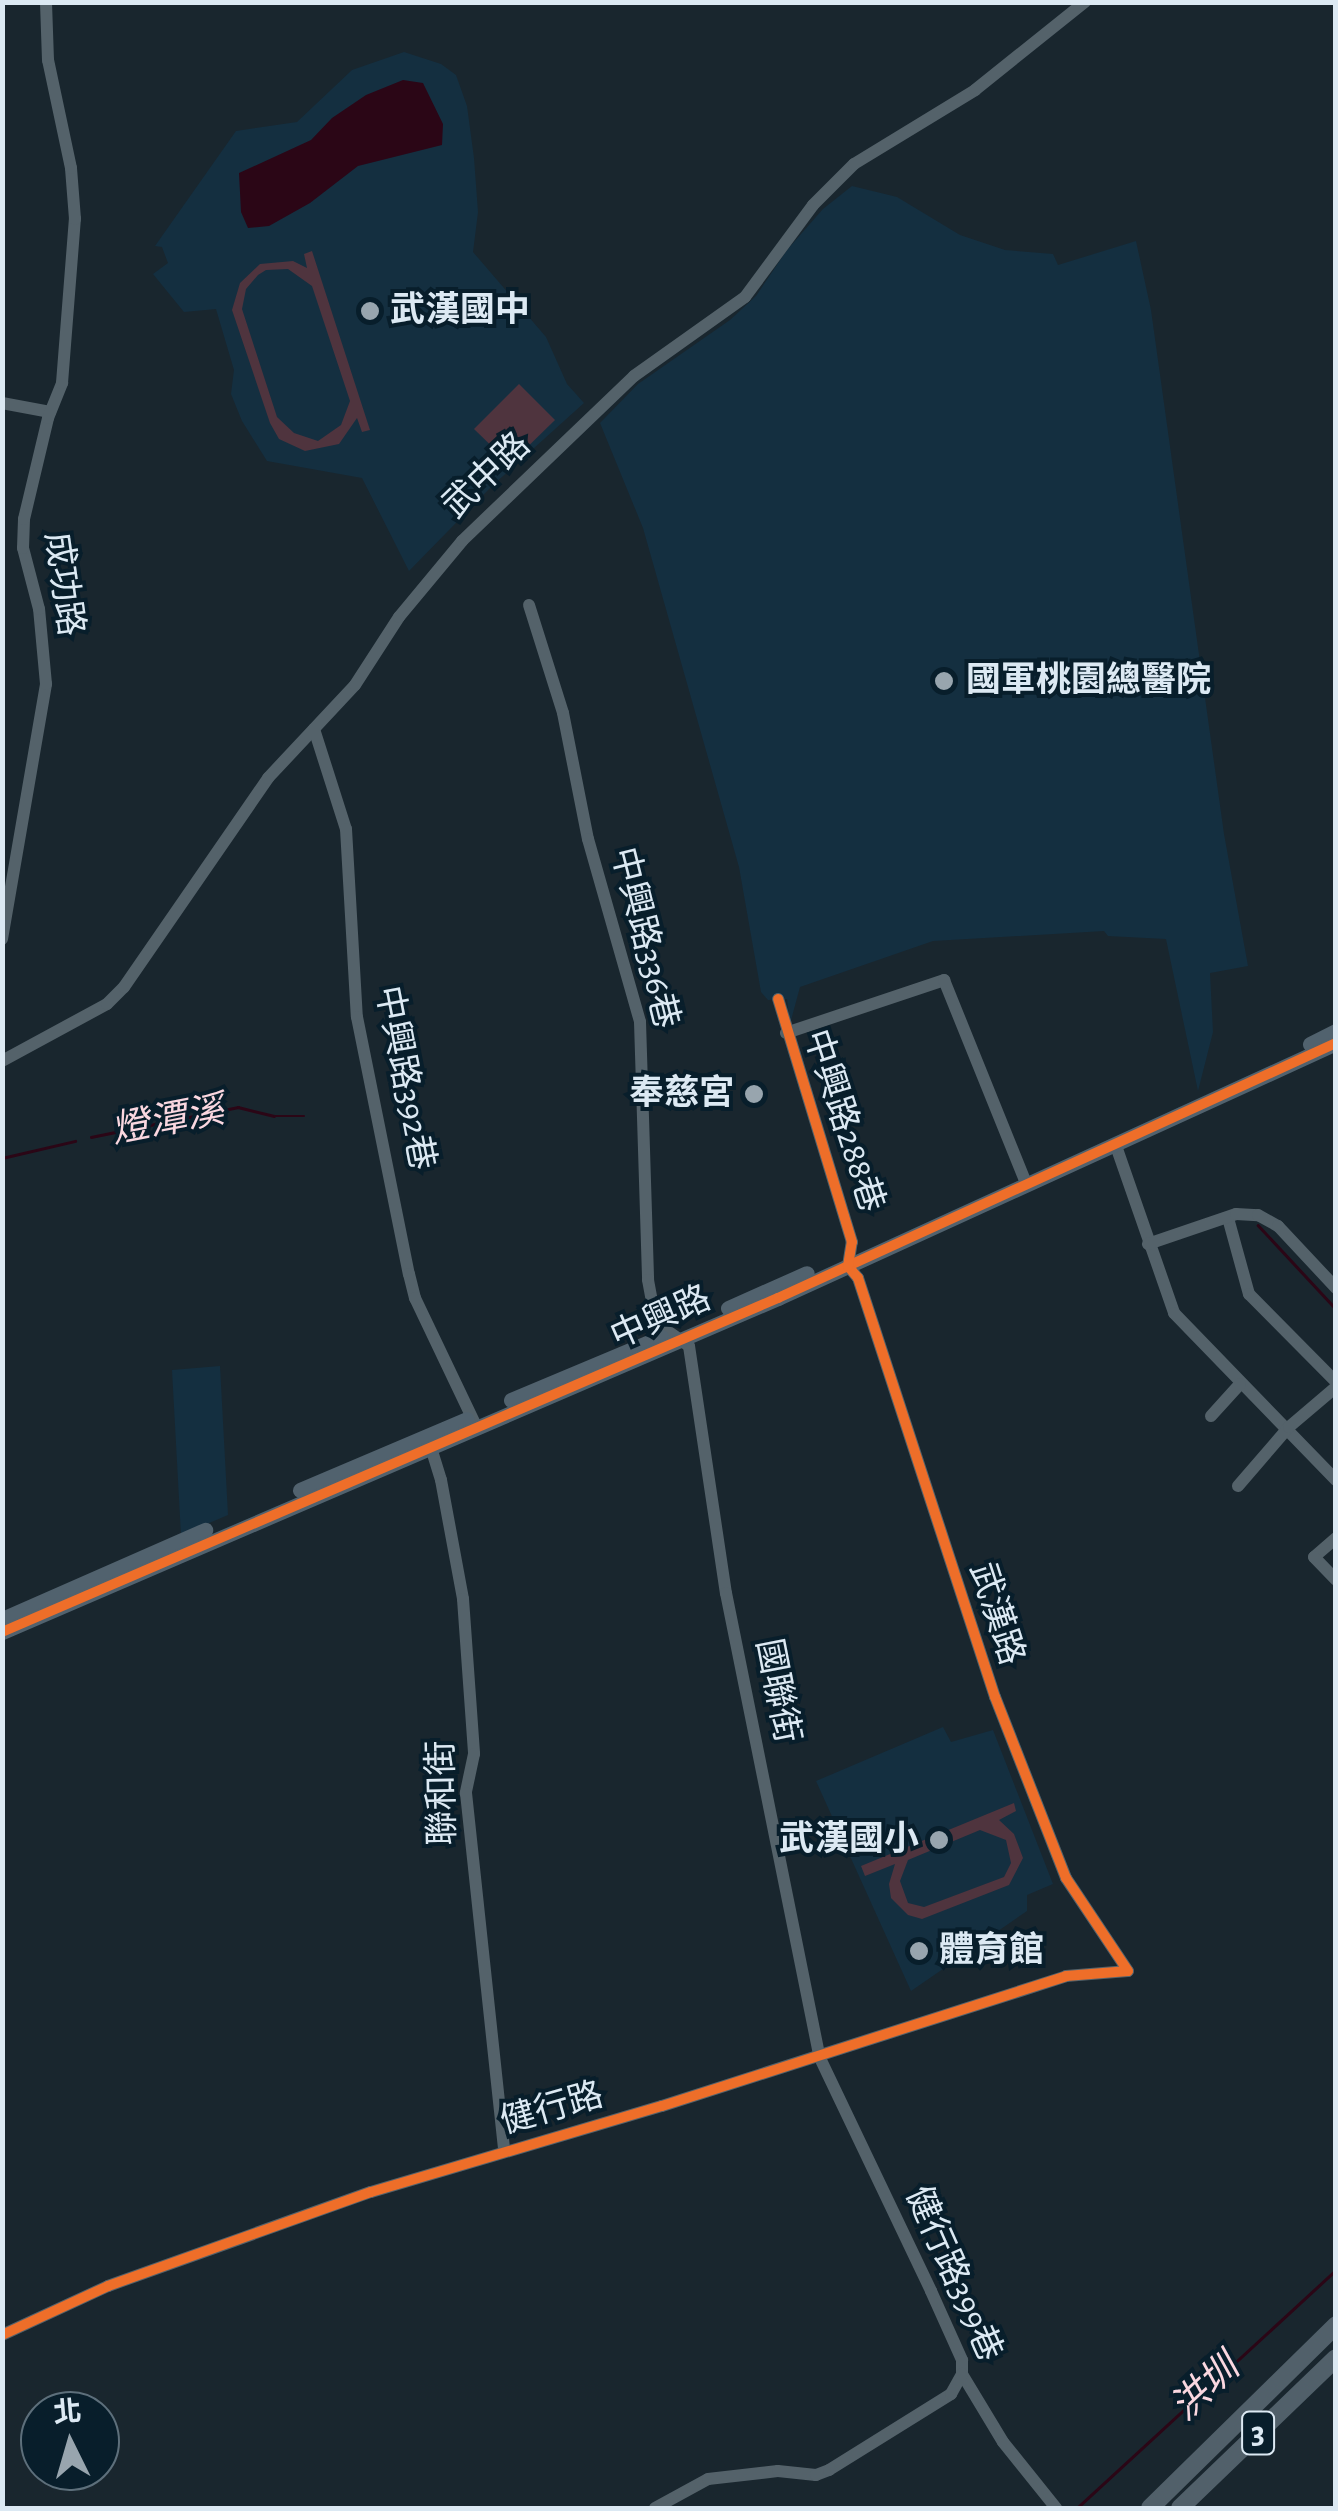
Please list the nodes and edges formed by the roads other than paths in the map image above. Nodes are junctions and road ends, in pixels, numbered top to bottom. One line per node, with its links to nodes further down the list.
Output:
1 (46, 2): 4 (street, 成功路)
2 (1085, 2): 6 (street, 武中路)
3 (2, 403): 4 (street)
4 (50, 412): 7 (street, 成功路)
5 (528, 605): 19 (street, 中興路336巷)
6 (314, 729): 12 (street, 武中路); 23 (street, 中興路392巷)
7 (2, 939)
8 (778, 999): 10 (street, 中興路288巷)
9 (1336, 1031): 14 (main road, 中興路)
10 (786, 1033): 14 (street); 17 (street, 中興路288巷)
11 (1336, 1043): 13 (main road, 中興路)
12 (2, 1061)
13 (1116, 1146): 14 (main road, 中興路); 16 (street)
14 (1025, 1181): 17 (main road, 中興路)
15 (1228, 1218): 16 (street); 18 (street); 21 (street)
16 (1148, 1244): 20 (street)
17 (849, 1260): 19 (main road, 中興路); 32 (street, 武漢路)
18 (1336, 1288)
19 (676, 1335): 23 (main road, 中興路); 33 (street, 國聯街)
20 (1240, 1384): 22 (street); 24 (street)
21 (1336, 1384): 24 (street)
22 (1211, 1416)
23 (473, 1422): 25 (main road, 中興路)
24 (1289, 1427): 26 (street); 27 (street)
25 (429, 1441): 30 (main road, 中興路); 31 (main road, 中興路); 34 (street, 聯和街)
26 (1336, 1480)
27 (1238, 1486)
28 (1336, 1538): 29 (street)
29 (1336, 1580)
30 (2, 1618)
31 (2, 1632)
32 (1128, 1971): 33 (street, 健行路)
33 (819, 2056): 34 (street, 健行路); 38 (street, 健行路399巷)
34 (504, 2152): 36 (street, 健行路)
35 (1336, 2325): 41 (highway, 3)
36 (2, 2336)
37 (1336, 2358): 42 (highway, 3)
38 (962, 2374): 39 (street, 健行路399巷); 40 (street)
39 (1054, 2506)
40 (655, 2508)
41 (1150, 2508)
42 (1180, 2508)

